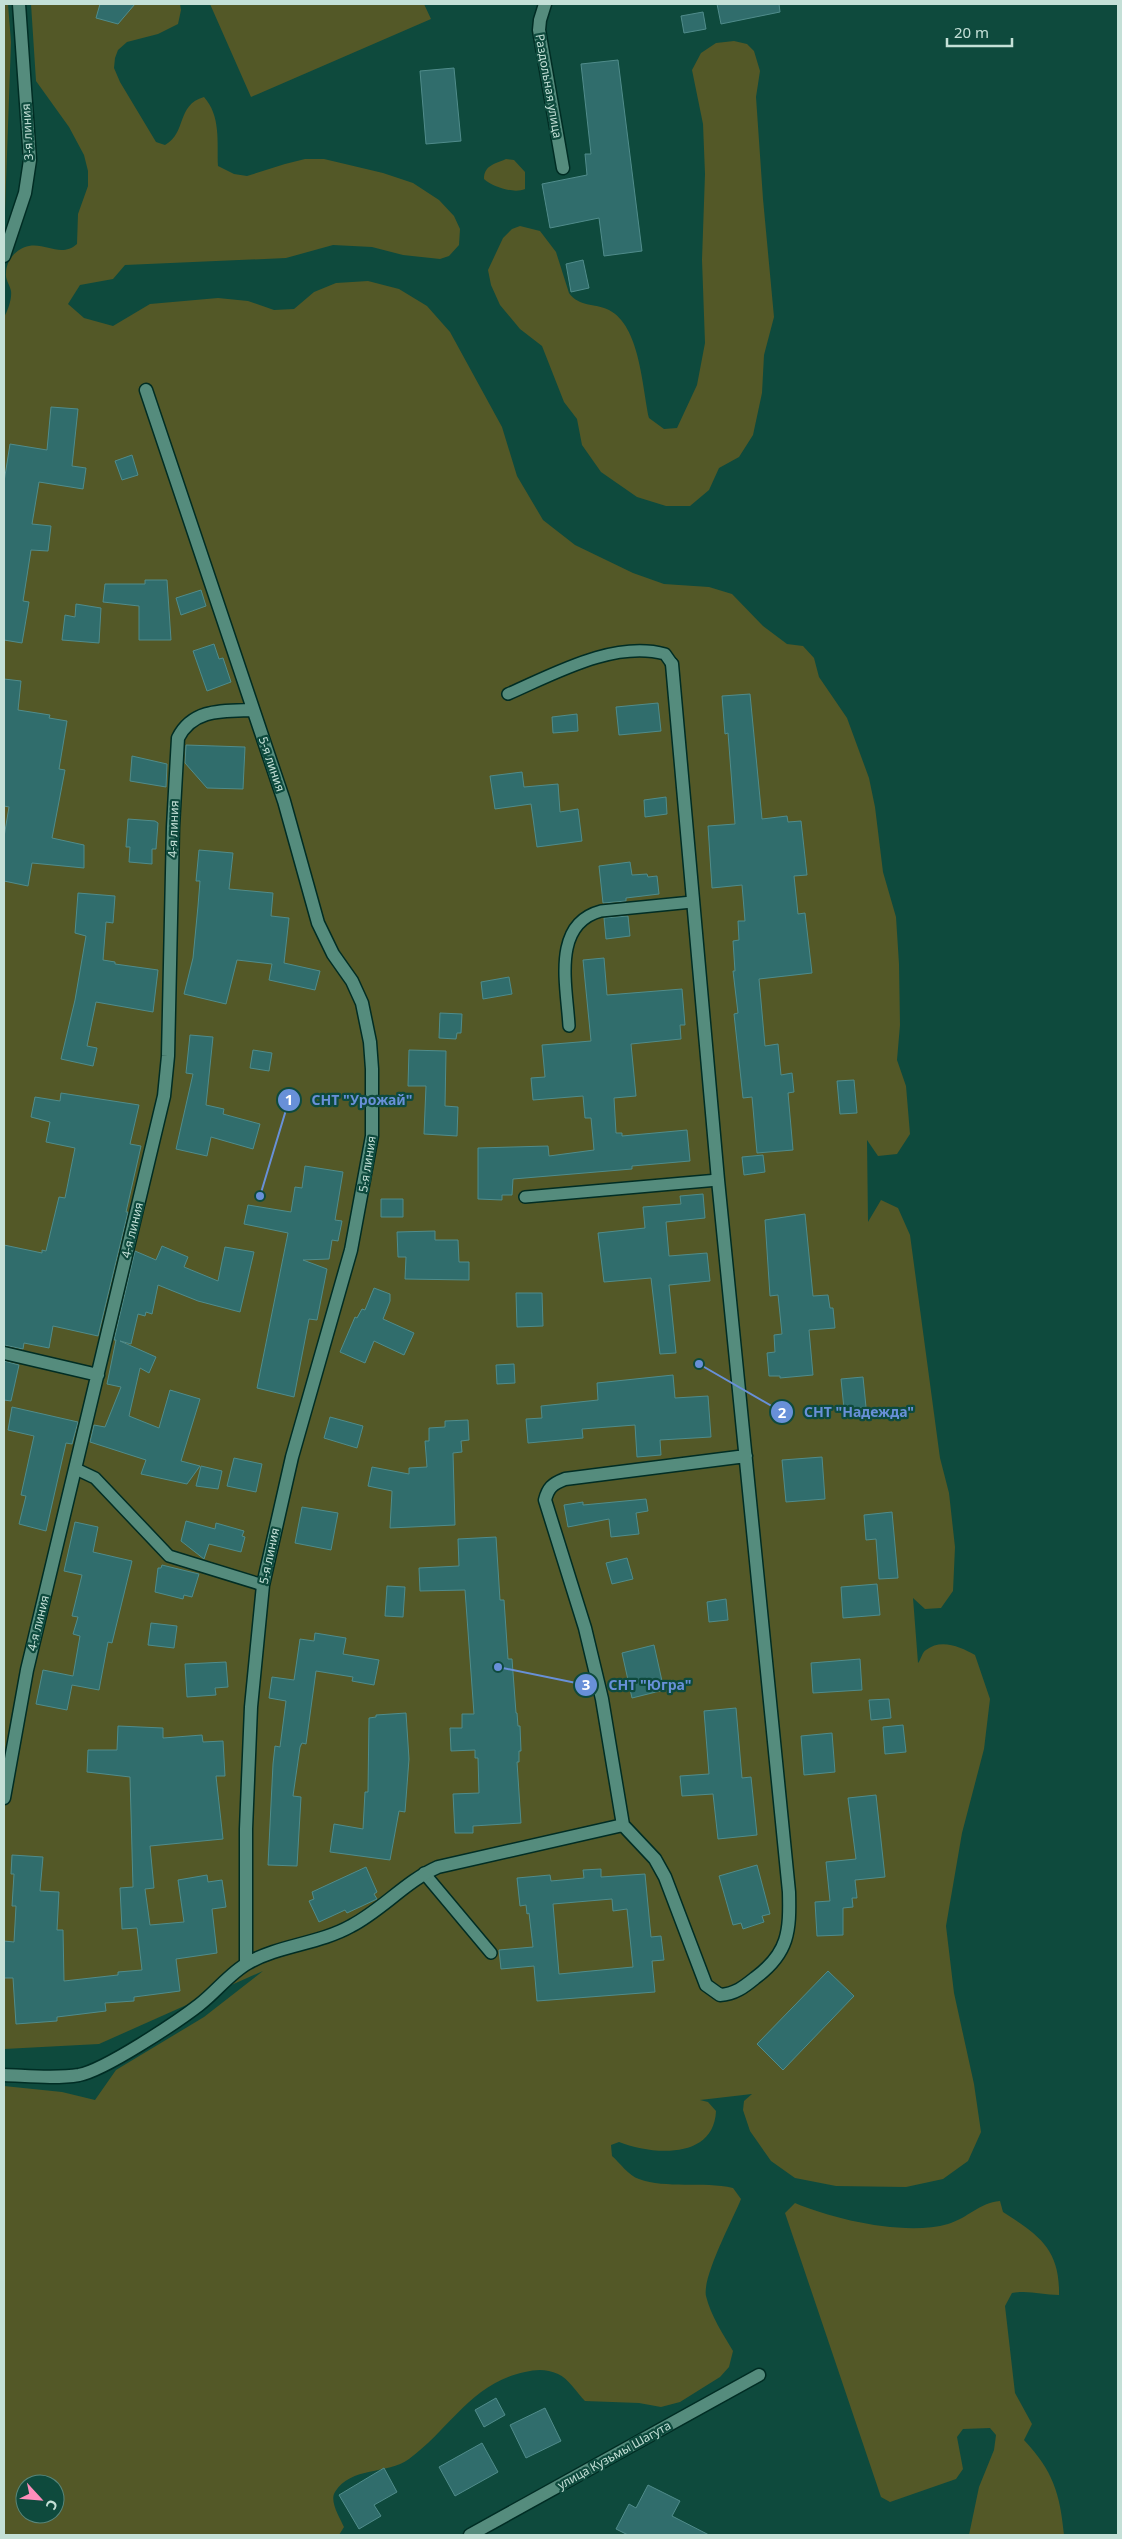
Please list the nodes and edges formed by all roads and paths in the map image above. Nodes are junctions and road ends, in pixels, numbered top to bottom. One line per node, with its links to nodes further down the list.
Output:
1 (19, 4): 4 (street, 3-я линия)
2 (545, 4): 3 (street, Раздольная улица)
3 (563, 168)
4 (4, 256)
5 (146, 390): 8 (street, 5-я линия)
6 (672, 664): 7 (lane); 9 (street)
7 (508, 694)
8 (254, 710): 14 (street, 4-я линия); 17 (street, 5-я линия)
9 (692, 902): 10 (lane); 11 (street)
10 (569, 1026)
11 (718, 1180): 12 (lane); 15 (street)
12 (526, 1197)
13 (4, 1353): 14 (street)
14 (98, 1375): 16 (street, 4-я линия)
15 (746, 1456): 19 (street); 19 (street)
16 (76, 1469): 17 (lane); 18 (street, 4-я линия)
17 (263, 1585): 22 (street, 5-я линия)
18 (4, 1798)
19 (623, 1825): 20 (street)
20 (424, 1873): 21 (lane); 22 (street)
21 (491, 1953)
22 (246, 1964): 23 (street)
23 (4, 2075)
24 (759, 2375): 25 (street, улица Кузьмы Шагута)
25 (470, 2535)

